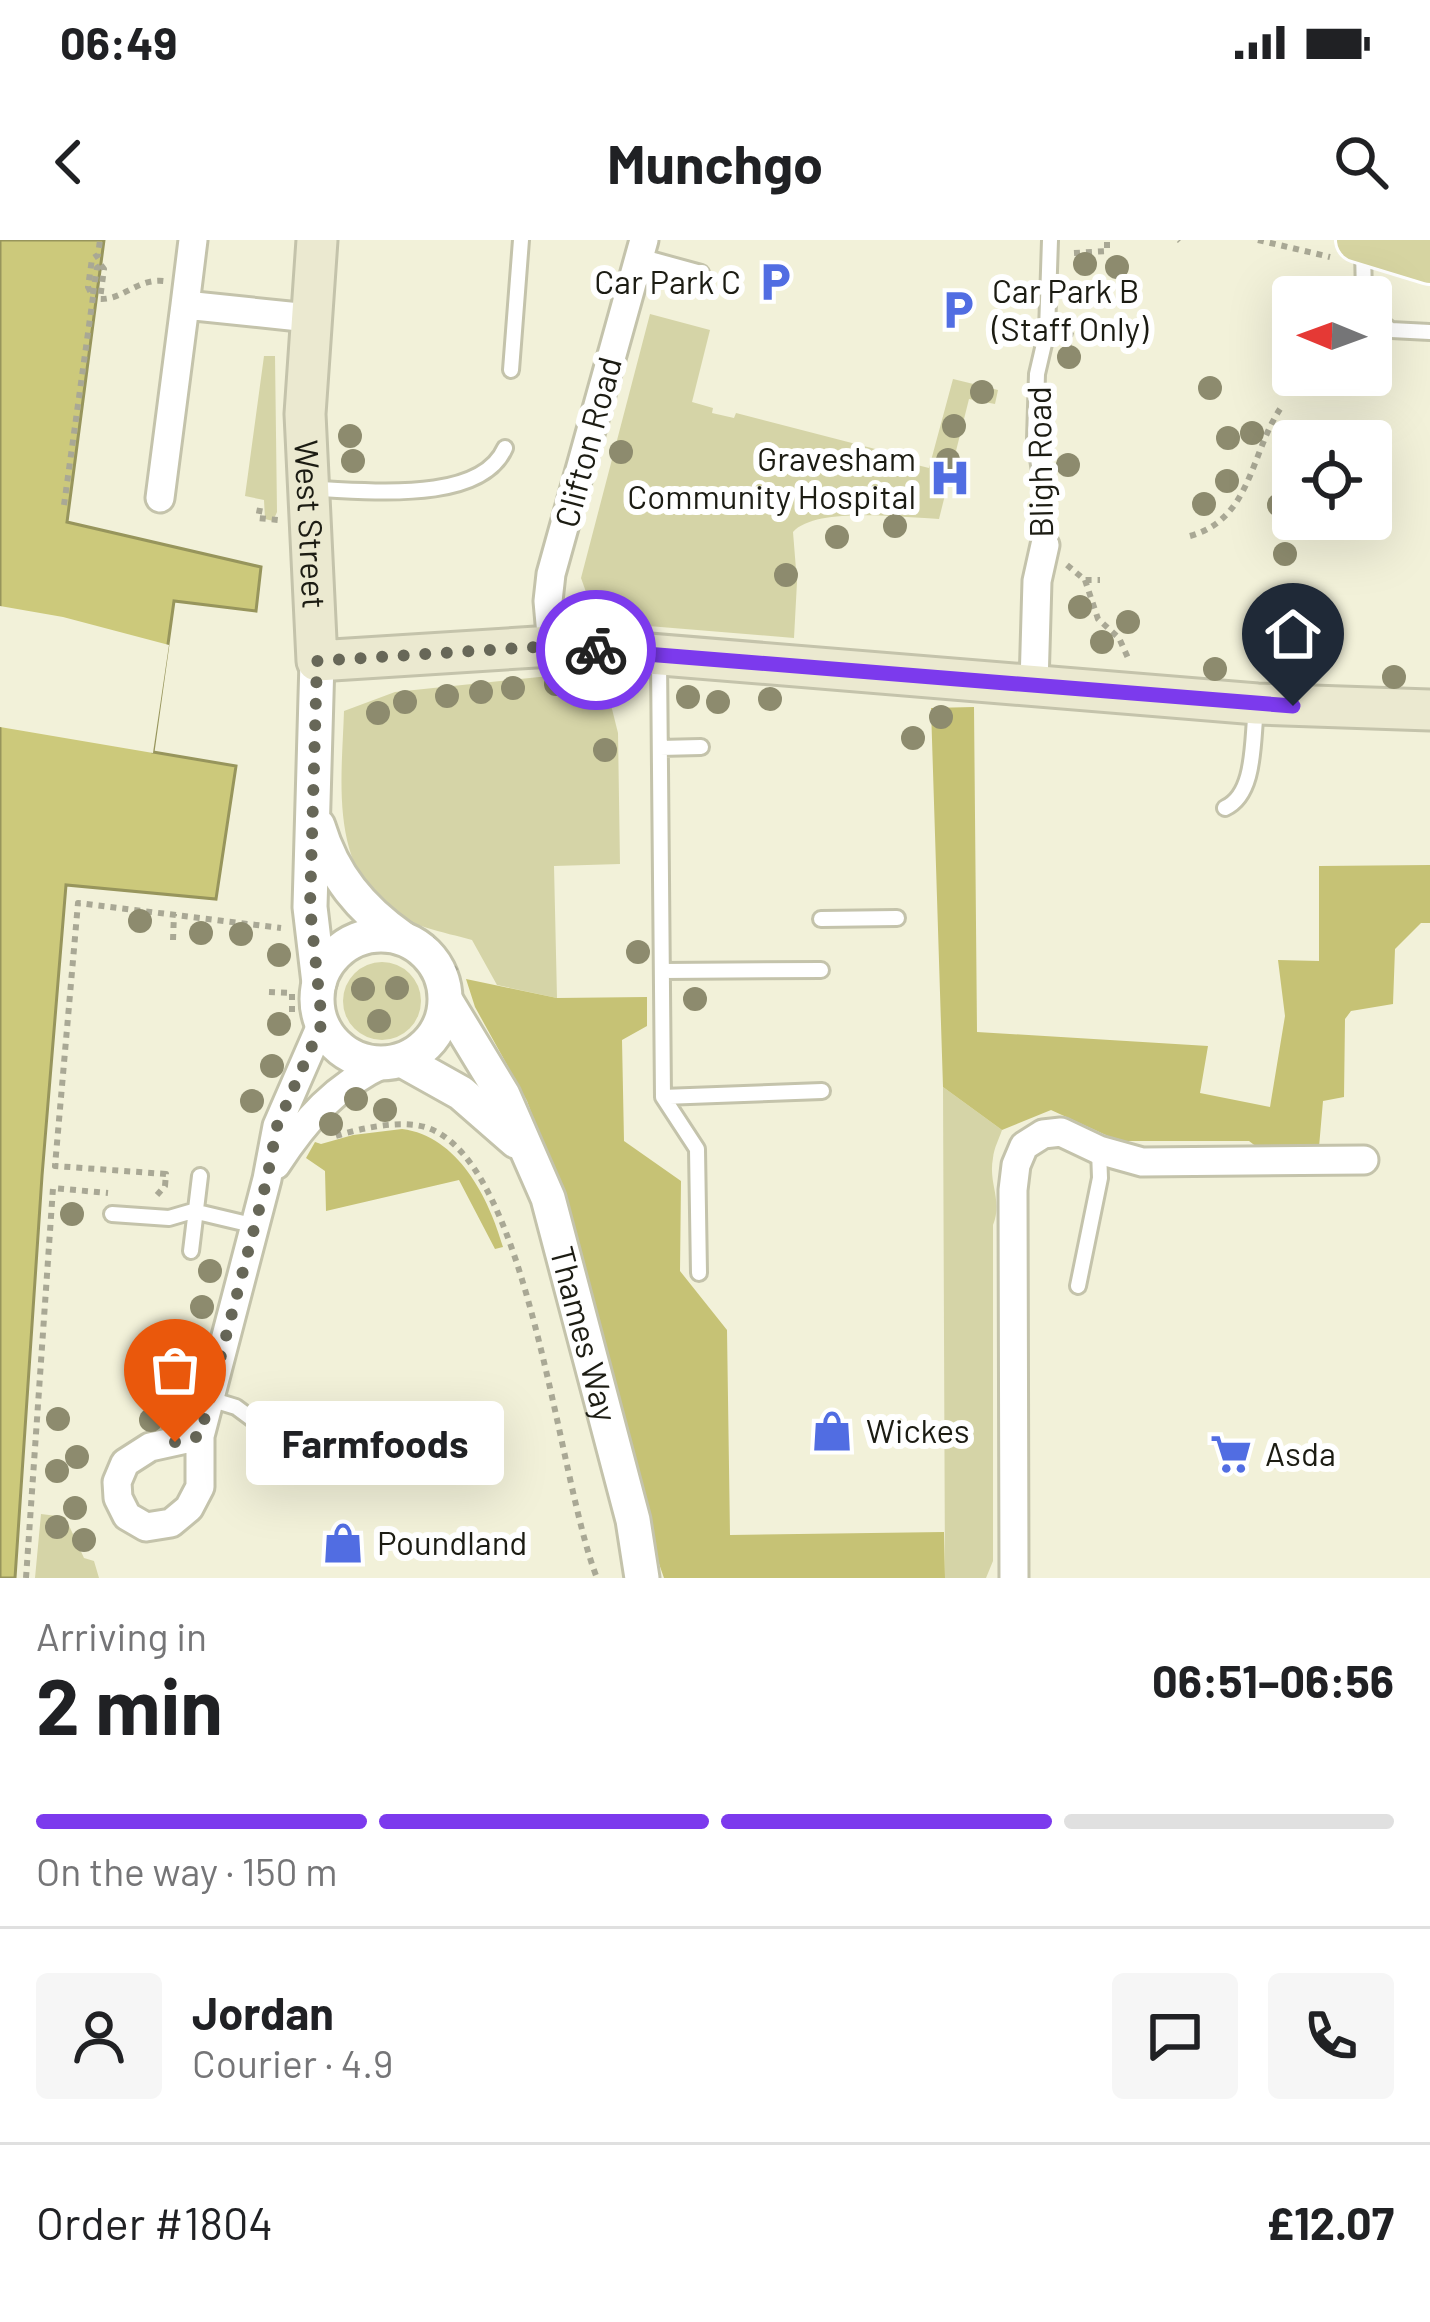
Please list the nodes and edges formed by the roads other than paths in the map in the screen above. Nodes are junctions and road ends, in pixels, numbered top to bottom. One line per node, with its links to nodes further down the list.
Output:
1 (193, 240): 10 (street)
2 (317, 240): 11 (main road, West Street)
3 (521, 240): 14 (lane)
4 (1050, 240): 18 (lane, Bligh Road)
5 (1359, 246): 7 (main road); 9 (lane)
6 (641, 248): 8 (lane); 19 (street, Clifton Road)
7 (1430, 262)
8 (701, 273)
9 (1362, 276)
10 (184, 305): 11 (street); 17 (street)
11 (309, 318): 16 (main road, West Street)
12 (1392, 330): 13 (lane)
13 (1430, 332)
14 (511, 370)
15 (505, 448): 16 (lane)
16 (308, 489): 21 (main road, West Street)
17 (160, 498)
18 (1054, 554): 22 (street, Bligh Road)
19 (552, 646): 20 (main road); 21 (main road)
20 (659, 655): 22 (main road); 26 (lane)
21 (317, 661): 27 (street, West Street)
22 (1034, 684): 23 (main road)
23 (1257, 704): 24 (main road); 28 (lane)
24 (1430, 710)
25 (700, 747): 26 (lane)
26 (660, 748): 33 (lane)
27 (312, 807): 31 (street, West Street); 34 (street, West Street)
28 (1225, 808)
29 (897, 918): 30 (lane)
30 (820, 919)
31 (402, 938): 34 (street); 35 (street)
32 (821, 970): 33 (lane)
33 (662, 971): 39 (lane)
34 (319, 983): 36 (street)
35 (446, 1001): 37 (street); 41 (street, Thames Way)
36 (322, 1023): 37 (street); 44 (street)
37 (393, 1062): 41 (street, Thames Way); 44 (street)
38 (822, 1091): 39 (lane)
39 (663, 1097): 49 (lane)
40 (1099, 1150): 42 (street); 50 (lane); 57 (street)
41 (526, 1151): 54 (street, Thames Way)
42 (1364, 1160)
43 (200, 1176): 45 (lane)
44 (267, 1179): 47 (street)
45 (193, 1211): 46 (lane); 47 (lane); 48 (lane)
46 (112, 1214)
47 (252, 1225): 51 (street)
48 (190, 1251)
49 (699, 1273)
50 (1078, 1286)
51 (211, 1399): 52 (street); 53 (lane)
52 (200, 1436)
53 (326, 1474)
54 (632, 1520): 55 (street, Thames Way); 56 (street, Thames Way)
55 (643, 1578)
56 (654, 1578)
57 (1014, 1578)

